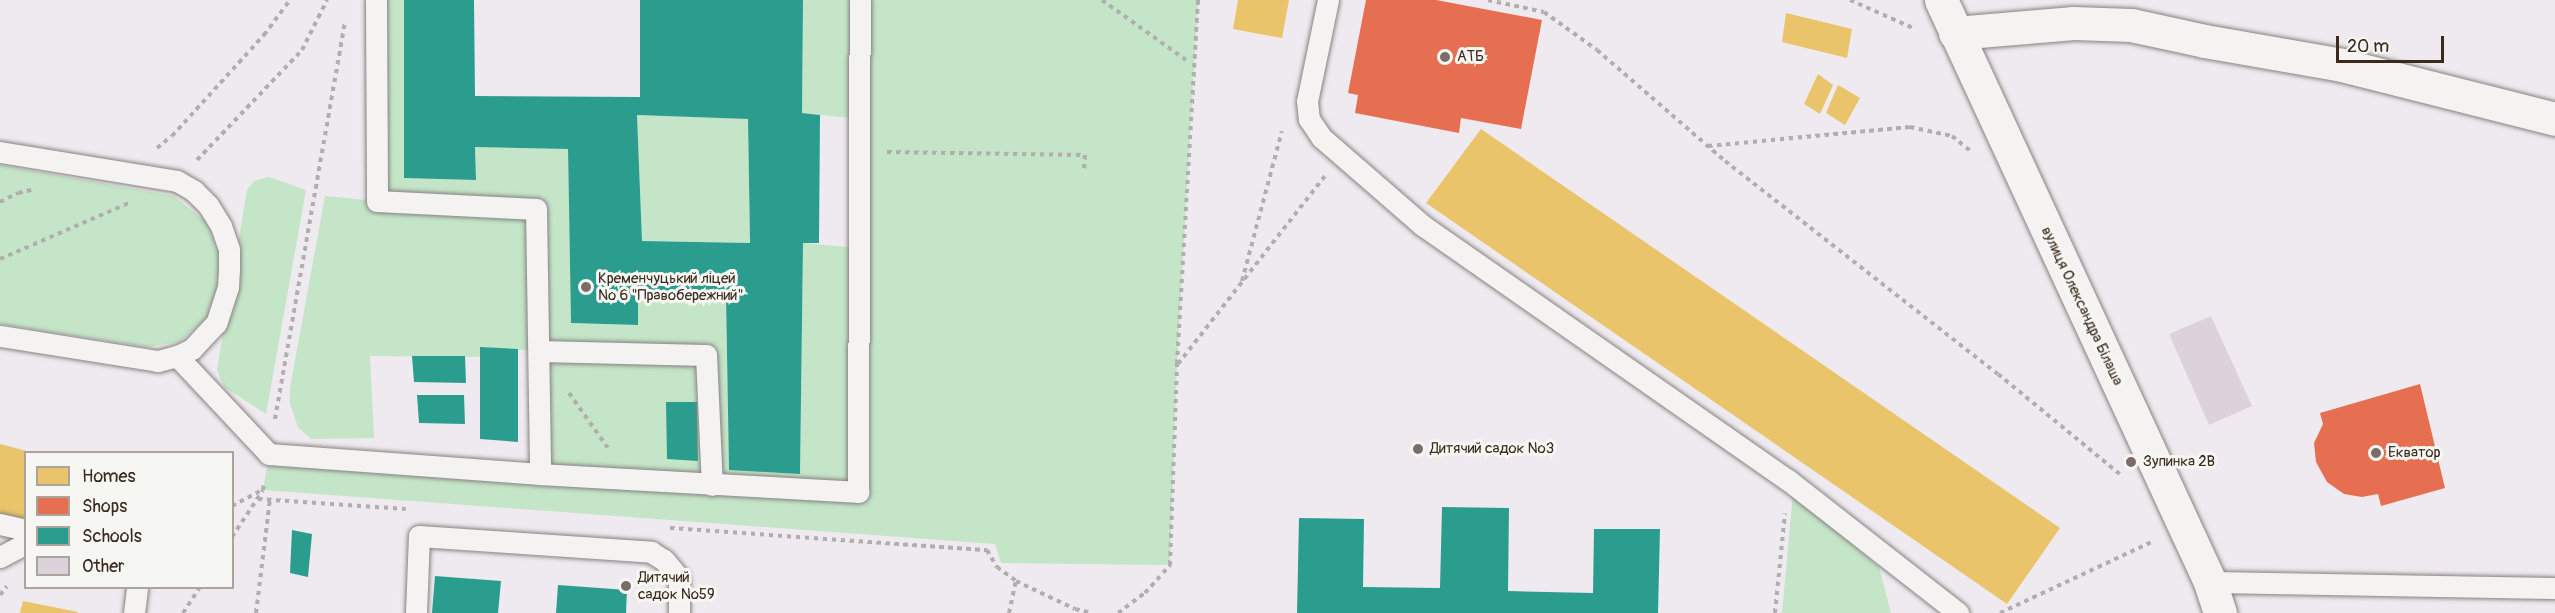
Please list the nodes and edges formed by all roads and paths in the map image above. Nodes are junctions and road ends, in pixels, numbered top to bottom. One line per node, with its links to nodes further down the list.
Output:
1 (290, 0): 22 (path)
2 (376, 0): 27 (lane)
3 (860, 0): 35 (lane)
4 (1102, 0): 13 (path)
5 (1198, 0): 29 (path)
6 (1328, 0): 19 (lane)
7 (1488, 0): 16 (path)
8 (1850, 0): 11 (path)
9 (1941, 0): 12 (street, вулиця Олександра Білаша)
10 (346, 18): 30 (path)
11 (1920, 32)
12 (1955, 33): 14 (street); 43 (street, вулиця Олександра Білаша)
13 (1186, 60)
14 (2555, 119)
15 (1284, 124): 25 (path)
16 (1708, 146): 20 (path); 32 (path)
17 (0, 152): 22 (lane)
18 (883, 152): 21 (path)
19 (1341, 155): 25 (path); 34 (lane)
20 (1979, 158)
21 (1084, 169)
22 (123, 173): 28 (lane)
23 (41, 188): 24 (path)
24 (0, 202)
25 (1241, 283): 29 (path)
26 (0, 336): 28 (lane)
27 (539, 351): 31 (lane); 33 (path); 35 (lane)
28 (177, 356): 30 (lane)
29 (1177, 364): 60 (path)
30 (269, 454): 31 (lane); 36 (path)
31 (540, 474): 33 (lane)
32 (2127, 479)
33 (631, 480): 35 (lane)
34 (1788, 480): 61 (path); 62 (lane)
35 (712, 485)
36 (263, 490): 37 (path); 39 (path)
37 (258, 499): 38 (path); 45 (path)
38 (270, 499): 40 (path); 55 (path)
39 (234, 505)
40 (414, 510)
41 (0, 524): 44 (lane)
42 (664, 527): 48 (path)
43 (2184, 527): 49 (street, вулиця Олександра Білаша); 63 (path)
44 (24, 530)
45 (234, 534)
46 (24, 544): 47 (lane)
47 (0, 557)
48 (1016, 581): 58 (path); 59 (path)
49 (2210, 582): 50 (lane); 64 (street, вулиця Олександра Білаша)
50 (2555, 588)
51 (137, 589): 53 (lane)
52 (198, 589): 54 (path)
53 (135, 613)
54 (183, 613)
55 (256, 613)
56 (416, 613): 57 (lane)
57 (679, 613)
58 (1009, 613)
59 (1092, 613)
60 (1118, 613)
61 (1775, 613)
62 (1958, 613)
63 (2000, 613)
64 (2220, 613)

